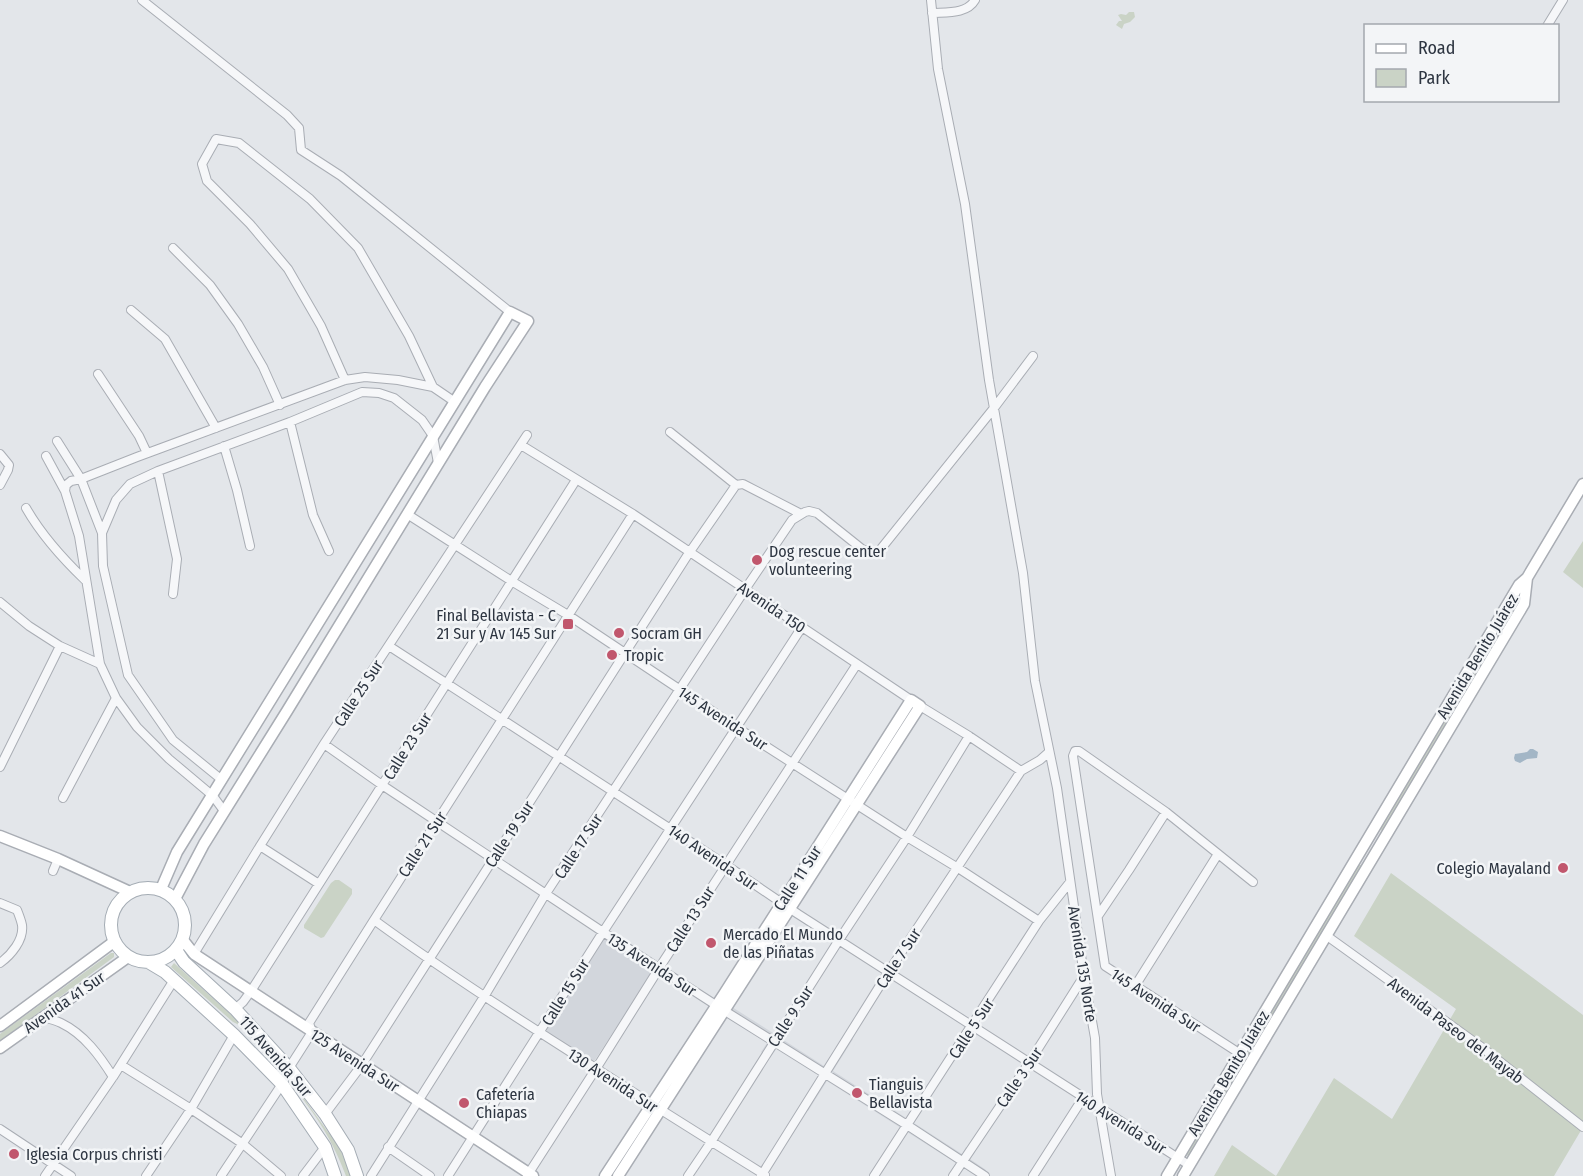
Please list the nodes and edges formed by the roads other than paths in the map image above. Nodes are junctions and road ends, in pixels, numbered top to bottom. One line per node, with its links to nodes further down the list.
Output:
1 (142, 0): 9 (street)
2 (931, 0): 5 (street, Avenida 135 Norte)
3 (975, 0): 5 (street)
4 (1563, 0): 6 (street)
5 (932, 14): 16 (street, Avenida 135 Norte)
6 (1548, 24)
7 (173, 248): 15 (street)
8 (131, 309): 18 (street)
9 (510, 312): 14 (main road); 28 (main road)
10 (1033, 356): 16 (street)
11 (98, 374): 25 (street)
12 (345, 380): 13 (street); 13 (street); 15 (street)
13 (433, 387): 14 (street)
14 (455, 402): 21 (main road)
15 (280, 405): 18 (street)
16 (994, 408): 39 (street); 68 (street, Avenida 135 Norte)
17 (290, 422): 21 (street); 24 (street); 43 (street)
18 (216, 428): 25 (street)
19 (670, 432): 32 (street)
20 (527, 435): 23 (street, Calle 25 Sur)
21 (433, 436): 28 (street); 53 (main road)
22 (57, 441): 30 (street)
23 (521, 445): 31 (street, Avenida 150); 41 (street, Calle 25 Sur)
24 (224, 446): 29 (street); 42 (street)
25 (147, 453): 30 (street)
26 (0, 454): 34 (street)
27 (46, 456): 35 (street)
28 (438, 463): 37 (main road)
29 (158, 471): 40 (street); 49 (street)
30 (81, 479): 35 (street); 40 (street)
31 (576, 480): 38 (street, Avenida 150); 47 (street, Calle 23 Sur)
32 (736, 484): 39 (street); 44 (street)
33 (1583, 484): 45 (main road)
34 (0, 485)
35 (65, 491): 46 (street)
36 (26, 508): 46 (street)
37 (407, 514): 41 (street, 145 Avenida Sur); 54 (main road)
38 (633, 514): 44 (street, Avenida 150); 51 (street, Calle 21 Sur)
39 (801, 514): 48 (street, Calle 17 Sur)
40 (102, 533): 73 (street)
41 (457, 544): 47 (street, 145 Avenida Sur); 56 (street, Calle 25 Sur)
42 (250, 546)
43 (329, 551)
44 (690, 553): 48 (street, Avenida 150); 57 (street, Calle 19 Sur)
45 (1527, 578): 105 (main road, Avenida Benito Juárez); 131 (main road, Avenida Benito Juárez)
46 (86, 581): 58 (street)
47 (513, 582): 51 (street, 145 Avenida Sur); 60 (street, Calle 23 Sur)
48 (746, 588): 52 (street, Avenida 150); 61 (street, Calle 17 Sur)
49 (173, 594)
50 (1, 606): 55 (street)
51 (568, 615): 57 (street, 145 Avenida Sur); 64 (street, Calle 21 Sur)
52 (802, 627): 59 (street, Avenida 150); 65 (street, Calle 15 Sur)
53 (309, 638): 54 (main road); 73 (main road)
54 (328, 643): 79 (main road)
55 (60, 646): 58 (street); 71 (street)
56 (389, 646): 60 (street, 140 Avenida Sur); 67 (street, Calle 25 Sur)
57 (626, 653): 61 (street, 145 Avenida Sur); 69 (street, Calle 19 Sur)
58 (100, 664): 62 (street)
59 (857, 664): 63 (street, Avenida 150); 70 (street, Calle 13 Sur)
60 (447, 682): 64 (street, 140 Avenida Sur); 74 (street, Calle 23 Sur)
61 (680, 689): 65 (street, 145 Avenida Sur); 75 (street, Calle 17 Sur)
62 (116, 698): 76 (street); 77 (street)
63 (915, 703): 66 (street, Avenida 150); 78 (main road, Calle 11 Sur)
64 (502, 719): 69 (street, 140 Avenida Sur); 81 (street, Calle 21 Sur)
65 (736, 727): 70 (street, 145 Avenida Sur); 82 (street, Calle 15 Sur)
66 (969, 736): 72 (street, Avenida 150); 84 (street, Calle 9 Sur)
67 (324, 744): 74 (street, 135 Avenida Sur); 85 (street, Calle 25 Sur)
68 (1049, 752): 72 (street, Calle 7 Sur); 92 (street, Avenida 135 Norte)
69 (560, 756): 75 (street, 140 Avenida Sur); 87 (street, Calle 19 Sur)
70 (792, 763): 78 (street, 145 Avenida Sur); 89 (street, Calle 13 Sur)
71 (0, 767)
72 (1021, 771): 90 (street, Calle 7 Sur)
73 (222, 780): 76 (main road)
74 (382, 785): 81 (street, 135 Avenida Sur); 94 (street, Calle 23 Sur)
75 (614, 792): 82 (street, 140 Avenida Sur); 97 (street, Calle 17 Sur)
76 (213, 795): 79 (street); 95 (main road)
77 (63, 798)
78 (852, 802): 84 (street, 145 Avenida Sur); 100 (main road, Calle 11 Sur)
79 (224, 811): 98 (main road)
80 (1166, 812): 86 (street); 101 (street); 101 (street, 145 Avenida Sur)
81 (437, 821): 87 (street, 135 Avenida Sur); 102 (street, Calle 21 Sur)
82 (669, 828): 89 (street, 140 Avenida Sur); 104 (street, Calle 15 Sur)
83 (0, 836): 88 (main road)
84 (907, 837): 90 (street, 145 Avenida Sur); 106 (street, Calle 9 Sur)
85 (260, 846): 94 (street); 109 (street, Calle 25 Sur)
86 (1218, 854): 93 (street); 118 (street)
87 (494, 858): 97 (street, 135 Avenida Sur); 111 (street, Calle 19 Sur)
88 (58, 859): 91 (street); 96 (main road)
89 (726, 865): 100 (street, 140 Avenida Sur); 114 (street, Calle 13 Sur)
90 (958, 868): 103 (street, 145 Avenida Sur); 115 (street, Calle 7 Sur)
91 (53, 871)
92 (1070, 882): 103 (street, Calle 5 Sur); 116 (street, Avenida 135 Norte)
93 (1253, 882)
94 (319, 884): 119 (street, Calle 23 Sur)
95 (161, 889): 96 (main road); 98 (main road)
96 (130, 892): 107 (main road)
97 (547, 894): 104 (street, 135 Avenida Sur); 120 (street, Calle 17 Sur)
98 (175, 899): 108 (main road)
99 (0, 903): 112 (street)
100 (785, 906): 106 (street, 140 Avenida Sur); 121 (main road, Calle 11 Sur)
101 (1098, 916): 118 (street, 145 Avenida Sur)
102 (374, 920): 111 (street, 130 Avenida Sur); 126 (street, Calle 21 Sur)
103 (1039, 921): 125 (street, Calle 5 Sur)
104 (603, 932): 114 (street, 135 Avenida Sur); 127 (street, Calle 15 Sur)
105 (1326, 936): 147 (street, Avenida Paseo del Mayab); 157 (main road, Avenida Benito Juárez)
106 (839, 940): 115 (street, 140 Avenida Sur); 129 (street, Calle 9 Sur)
107 (115, 941): 110 (main road); 124 (main road, Avenida 41 Sur)
108 (179, 945): 109 (main road, 125 Avenida Sur); 113 (main road); 122 (main road, 115 Avenida Sur)
109 (194, 954): 119 (main road, 125 Avenida Sur)
110 (128, 957): 113 (main road); 123 (main road, Avenida 41 Sur)
111 (428, 960): 120 (street, 130 Avenida Sur); 133 (street, Calle 19 Sur)
112 (0, 963)
113 (150, 963): 117 (main road, 115 Avenida Sur)
114 (659, 968): 121 (street, 135 Avenida Sur); 136 (street, Calle 13 Sur)
115 (889, 971): 125 (street, 140 Avenida Sur); 137 (street, Calle 7 Sur)
116 (1084, 976): 132 (street, Calle 3 Sur); 144 (street, Avenida 135 Norte)
117 (174, 980): 128 (main road, 115 Avenida Sur); 134 (street)
118 (1135, 986): 131 (street, 145 Avenida Sur)
119 (251, 991): 122 (street, Calle 23 Sur); 126 (main road, 125 Avenida Sur)
120 (484, 996): 127 (street, 130 Avenida Sur); 141 (street, Calle 17 Sur)
121 (720, 1008): 129 (street, 135 Avenida Sur); 142 (main road, Calle 11 Sur)
122 (235, 1009): 135 (main road, 115 Avenida Sur)
123 (43, 1017): 130 (main road, Avenida 41 Sur); 138 (street)
124 (0, 1026)
125 (972, 1026): 132 (street, 140 Avenida Sur); 146 (street, Calle 5 Sur)
126 (312, 1032): 133 (main road, 125 Avenida Sur); 135 (street, Calle 21 Sur)
127 (540, 1032): 136 (street, 130 Avenida Sur); 149 (street, Calle 15 Sur)
128 (234, 1035): 139 (main road, 115 Avenida Sur); 143 (street)
129 (774, 1041): 137 (street, 135 Avenida Sur); 150 (street, Calle 9 Sur)
130 (0, 1048)
131 (1239, 1053): 154 (main road, Avenida Benito Juárez)
132 (1029, 1063): 140 (street, 140 Avenida Sur); 155 (street, Calle 3 Sur)
133 (362, 1064): 141 (main road, 125 Avenida Sur); 145 (street, Calle 19 Sur)
134 (121, 1065): 138 (street); 143 (street)
135 (289, 1068): 139 (street, Calle 21 Sur); 145 (main road, 115 Avenida Sur)
136 (597, 1069): 142 (street, 130 Avenida Sur); 158 (street, Calle 13 Sur)
137 (825, 1073): 146 (street, 135 Avenida Sur); 159 (street, Calle 7 Sur)
138 (113, 1077): 156 (street)
139 (282, 1084): 151 (street, Calle 21 Sur); 152 (main road, 115 Avenida Sur)
140 (1083, 1098): 144 (street, 140 Avenida Sur); 177 (street)
141 (418, 1101): 149 (main road, 125 Avenida Sur); 153 (street, Calle 17 Sur)
142 (657, 1108): 150 (street, 130 Avenida Sur); 171 (main road, Calle 11 Sur); 172 (main road, Calle 11 Sur)
143 (191, 1109): 151 (street); 162 (street)
144 (1099, 1109): 154 (street, 140 Avenida Sur); 178 (street, Avenida 135 Norte)
145 (325, 1114): 167 (main road, 115 Avenida Sur)
146 (908, 1125): 155 (street, 135 Avenida Sur); 174 (street, Calle 5 Sur)
147 (1583, 1127)
148 (0, 1129): 156 (street)
149 (473, 1137): 158 (main road, 125 Avenida Sur); 170 (street, Calle 15 Sur)
150 (711, 1142): 159 (street, 130 Avenida Sur); 173 (street, Calle 9 Sur)
151 (243, 1144): 163 (street, Calle 21 Sur); 164 (street)
152 (325, 1147): 165 (street); 166 (main road, 115 Avenida Sur)
153 (388, 1148): 168 (street, Calle 17 Sur); 169 (street)
154 (1178, 1158): 157 (street, 140 Avenida Sur); 179 (main road, Avenida Benito Juárez)
155 (963, 1161): 175 (street, Calle 3 Sur); 176 (street, 135 Avenida Sur)
156 (53, 1164): 160 (street); 161 (street)
157 (1189, 1165): 180 (main road, Avenida Benito Juárez)
158 (529, 1175)
159 (763, 1175)
160 (45, 1176)
161 (71, 1176)
162 (146, 1176)
163 (222, 1176)
164 (281, 1176)
165 (303, 1176)
166 (335, 1176)
167 (357, 1176)
168 (371, 1176)
169 (430, 1176)
170 (448, 1176)
171 (605, 1176)
172 (618, 1176)
173 (688, 1176)
174 (874, 1176)
175 (953, 1176)
176 (985, 1176)
177 (1033, 1176)
178 (1111, 1176)
179 (1167, 1176)
180 (1183, 1176)

